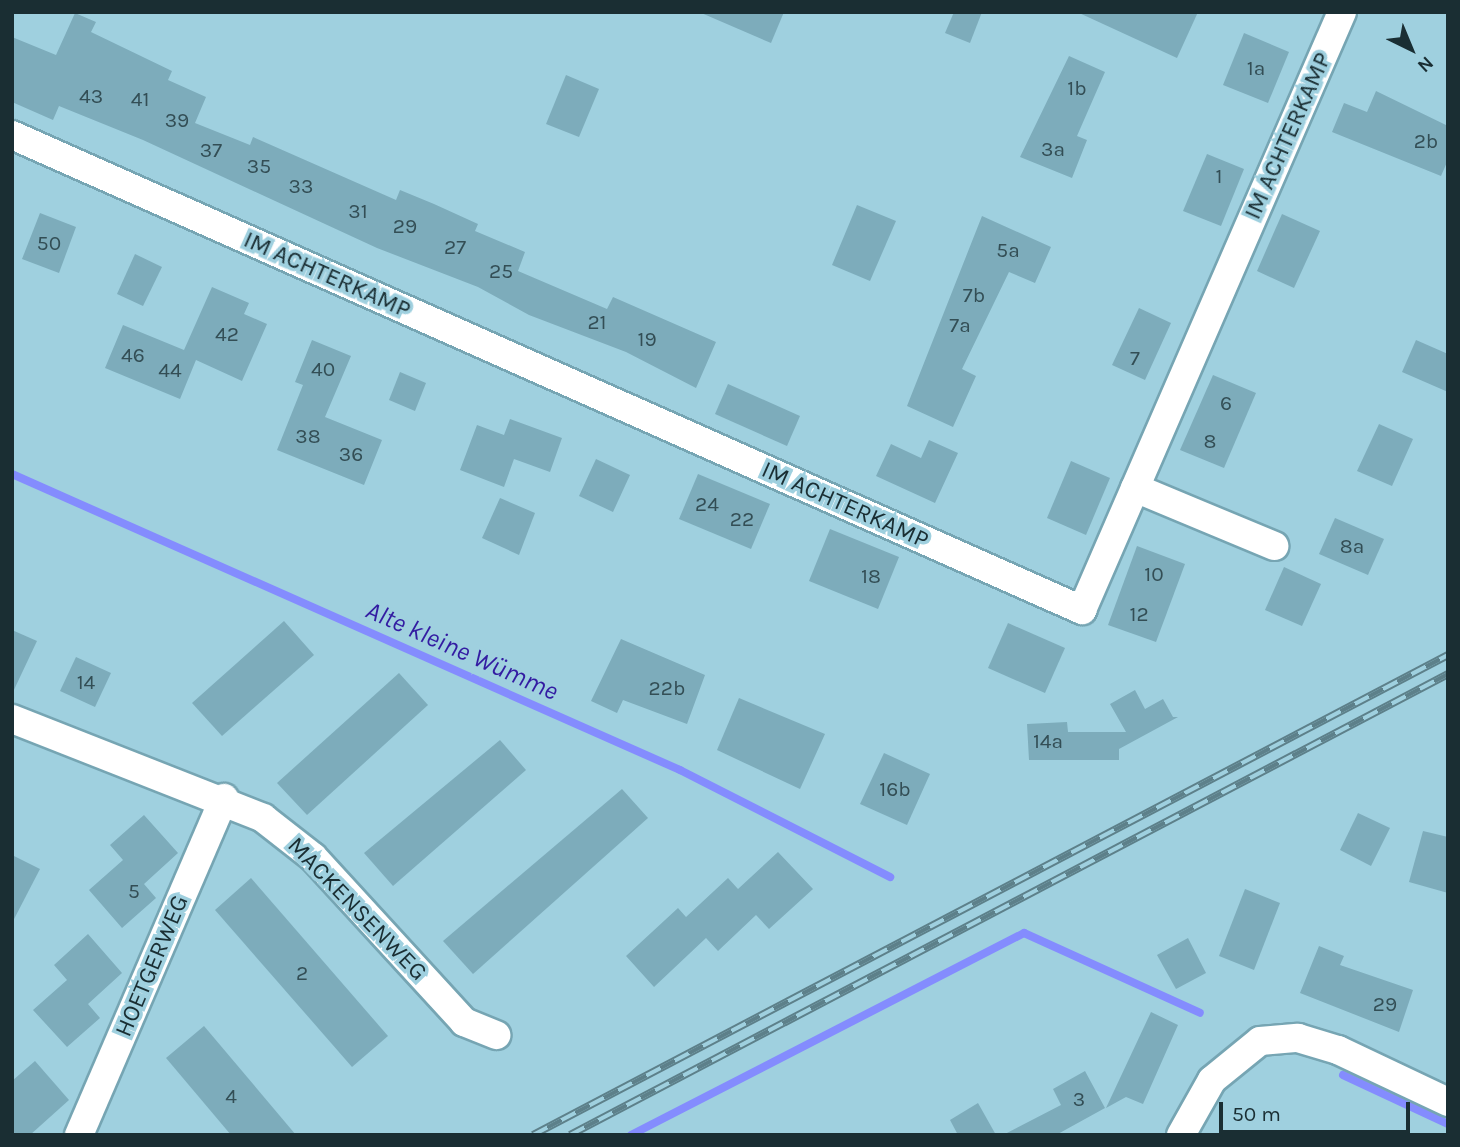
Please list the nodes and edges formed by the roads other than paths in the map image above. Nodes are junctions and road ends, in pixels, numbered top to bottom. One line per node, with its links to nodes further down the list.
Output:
1 (1342, 12): 3 (street, IM ACHTERKAMP)
2 (12, 135): 3 (street, IM ACHTERKAMP)
3 (1135, 488): 4 (street)
4 (1274, 546)
5 (12, 719): 6 (street, MACKENSENWEG)
6 (224, 798): 7 (street, MACKENSENWEG); 9 (street, HOETGERWEG)
7 (496, 1035)
8 (1448, 1102): 10 (street)
9 (79, 1135)
10 (1181, 1135)

